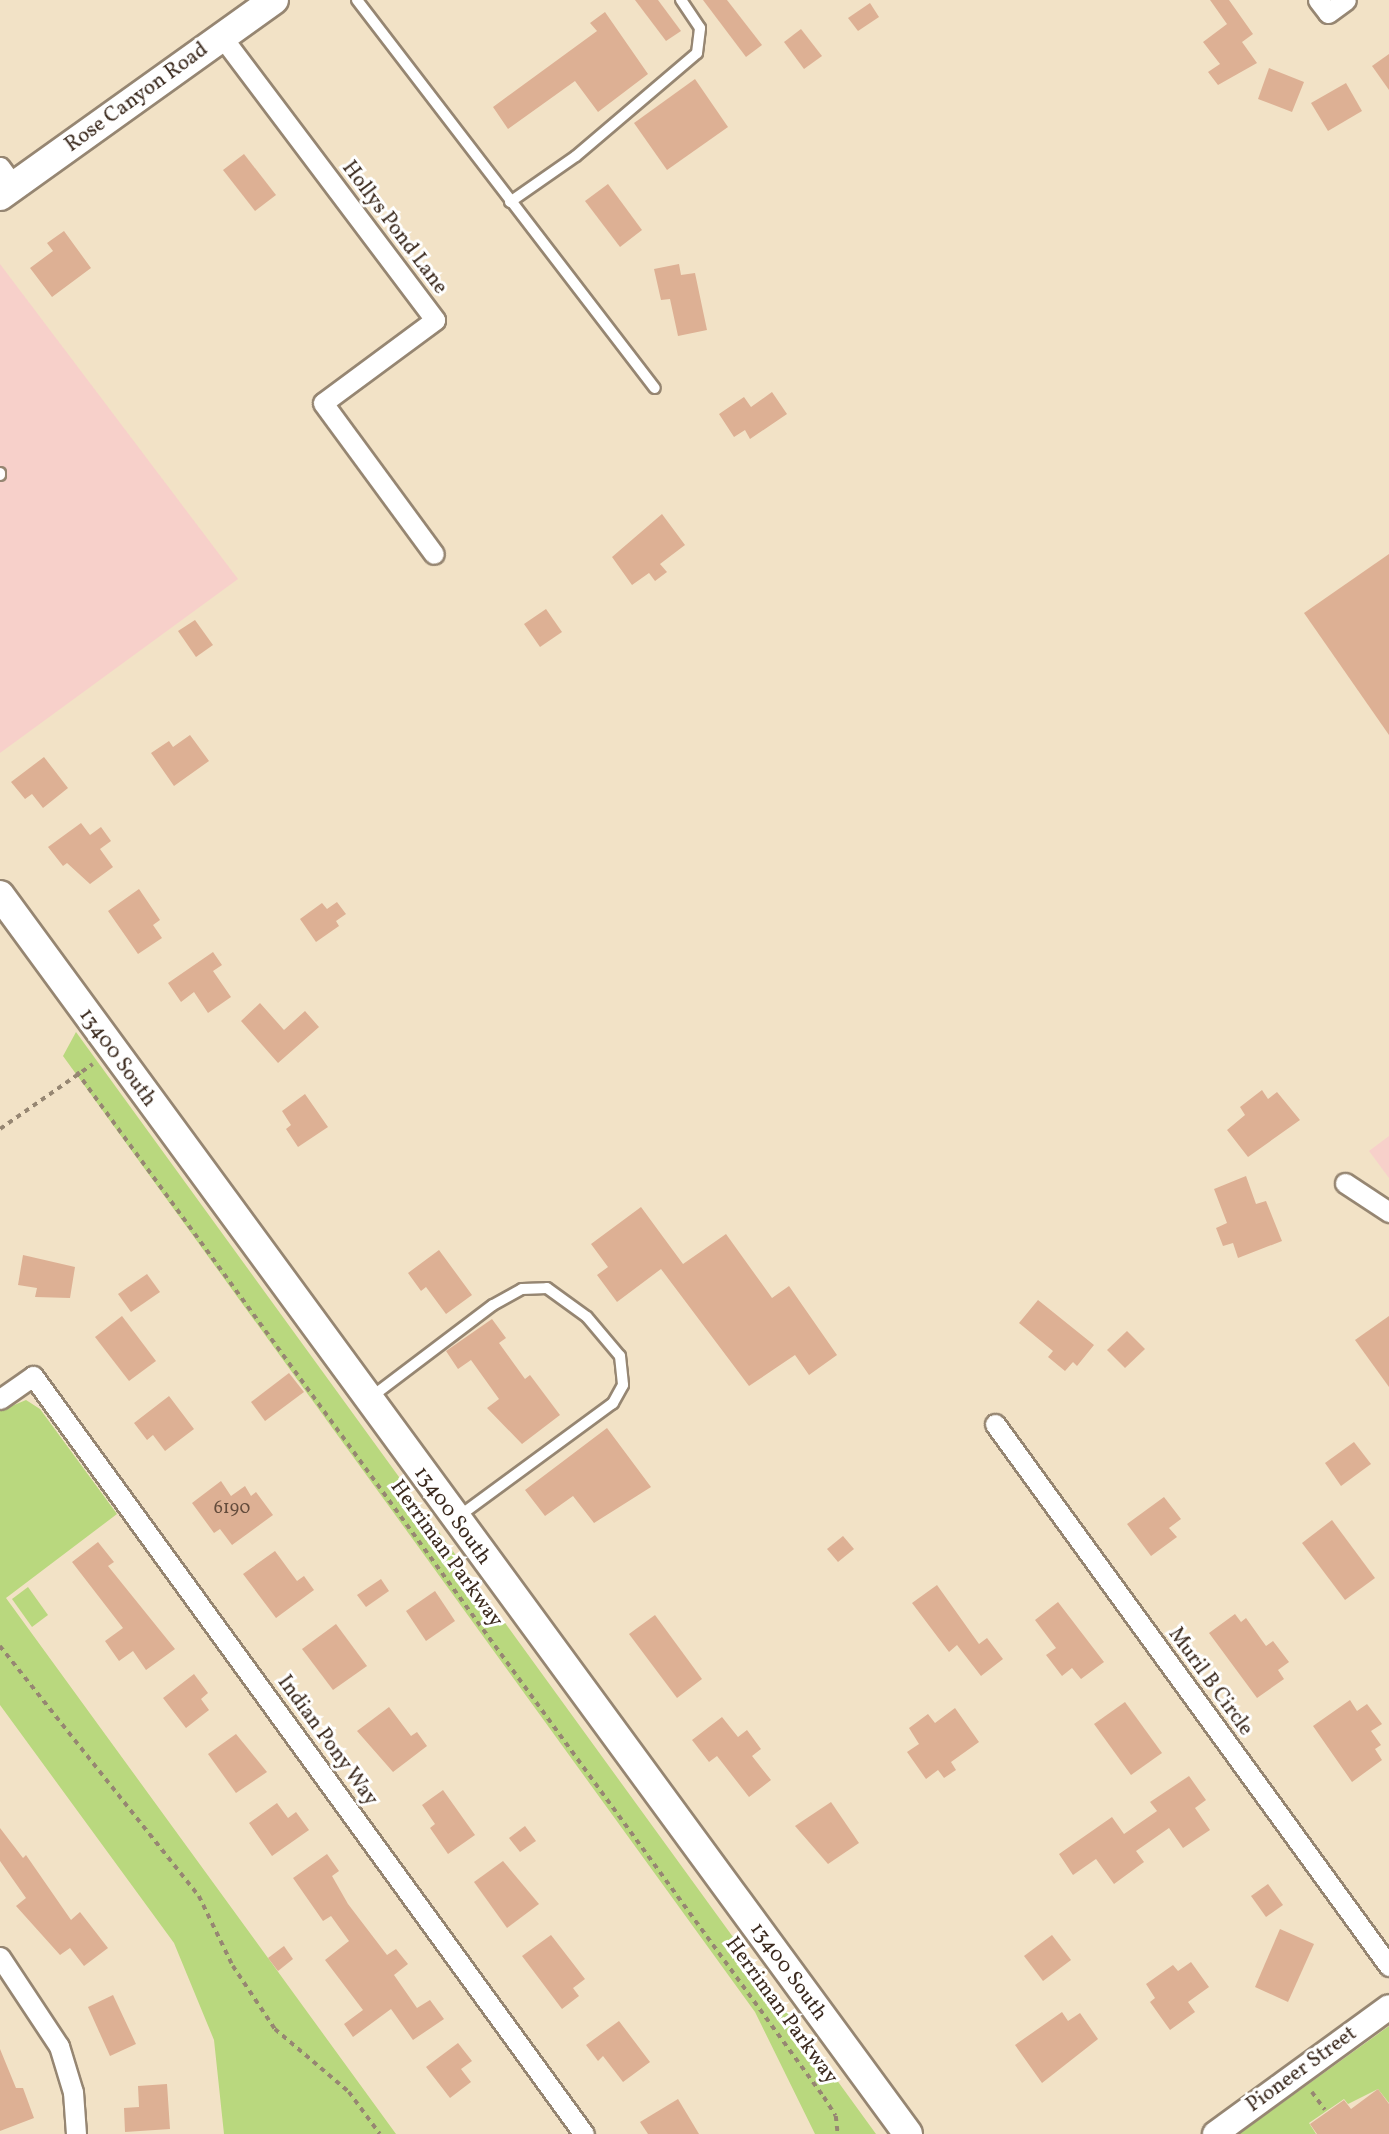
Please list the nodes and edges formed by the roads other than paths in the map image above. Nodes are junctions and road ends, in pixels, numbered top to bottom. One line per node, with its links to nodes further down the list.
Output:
1 (274, 0): 6 (main road, Rose Canyon Road)
2 (357, 0): 8 (lane)
3 (681, 0): 8 (lane)
4 (1318, 0): 5 (street)
5 (1346, 0)
6 (222, 37): 7 (main road, Rose Canyon Road); 10 (street, Hollys Pond Lane)
7 (5, 183)
8 (510, 202): 9 (lane)
9 (655, 388)
10 (434, 554)
11 (0, 895): 15 (main road, 13400 South)
12 (1345, 1183): 13 (street)
13 (1389, 1212)
14 (0, 1399): 22 (street, Indian Pony Way)
15 (367, 1400): 17 (main road, 13400 South); 17 (lane)
16 (995, 1424): 19 (street, Muril B Circle)
17 (455, 1519): 23 (main road, 13400 South)
18 (0, 1957): 21 (street)
19 (1389, 1966)
20 (1389, 2007): 24 (street, Pioneer Street)
21 (76, 2134)
22 (584, 2134)
23 (908, 2134)
24 (1215, 2134)

